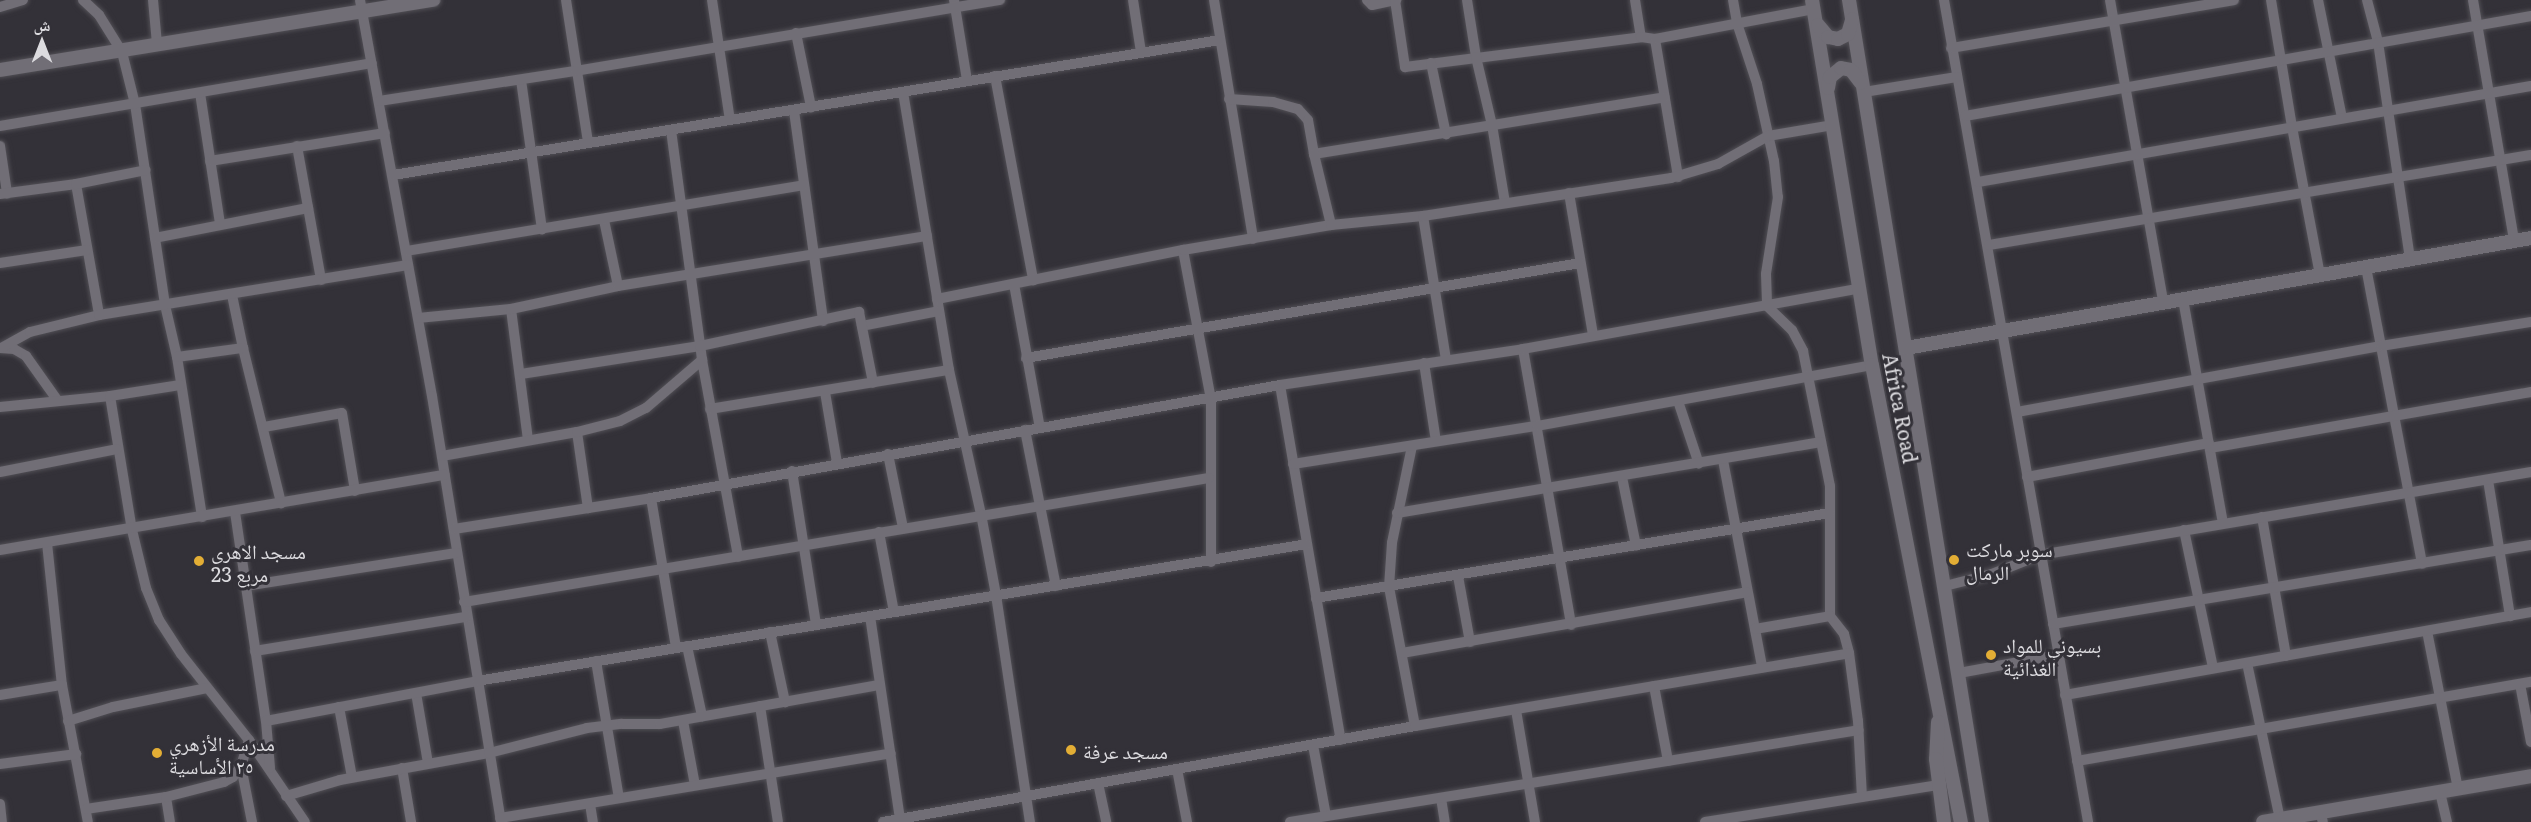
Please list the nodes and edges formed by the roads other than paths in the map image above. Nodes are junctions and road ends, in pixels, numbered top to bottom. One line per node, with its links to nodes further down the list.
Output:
1 (23, 0): 26 (street)
2 (84, 0): 42 (street)
3 (153, 0): 38 (street)
4 (433, 0): 23 (street)
5 (566, 0): 49 (street)
6 (712, 0): 39 (street)
7 (1000, 0): 24 (street)
8 (1133, 0): 43 (street)
9 (1214, 0): 36 (street)
10 (1366, 0): 11 (street)
11 (1396, 0): 47 (street)
12 (1467, 0): 44 (street)
13 (1635, 0): 34 (street)
14 (1733, 0): 31 (street)
15 (1849, 0): 29 (street, Africa Road)
16 (1944, 0): 40 (street)
17 (2110, 0): 30 (street)
18 (2234, 0): 30 (street)
19 (2271, 0): 45 (street)
20 (2318, 0): 41 (street)
21 (2367, 0): 37 (street)
22 (2473, 0): 32 (street)
23 (394, 3): 25 (street)
24 (955, 4): 33 (street); 53 (street)
25 (360, 5): 38 (street); 46 (street)
26 (0, 7)
27 (1814, 10): 29 (street); 31 (street); 58 (street, Africa Road)
28 (2531, 16): 32 (street)
29 (1852, 19): 56 (street, Africa Road)
30 (2114, 20): 40 (street); 55 (street)
31 (1737, 23): 35 (street); 78 (street)
32 (2478, 26): 37 (street); 59 (street)
33 (796, 33): 39 (street); 65 (street)
34 (1641, 37): 35 (street); 44 (street)
35 (1655, 39): 61 (street)
36 (1220, 40): 43 (street); 62 (street)
37 (2378, 42): 41 (street); 66 (street)
38 (157, 44): 42 (street)
39 (721, 45): 49 (street); 70 (street)
40 (1951, 48): 51 (street)
41 (2326, 51): 45 (street); 69 (street)
42 (122, 52): 48 (street); 64 (street)
43 (1141, 52): 50 (street)
44 (1476, 57): 47 (street); 71 (street)
45 (2281, 59): 55 (street); 74 (street)
46 (372, 63): 60 (street); 63 (street)
47 (1431, 63): 77 (street)
48 (1, 69)
49 (575, 71): 52 (street); 79 (street)
50 (995, 76): 53 (street); 125 (street)
51 (1957, 77): 56 (street); 68 (street)
52 (521, 80): 63 (street); 82 (street)
53 (968, 80): 57 (street)
54 (2531, 86): 59 (street)
55 (2125, 87): 68 (street); 84 (street)
56 (1864, 89): 58 (street); 150 (street, Africa Road)
57 (903, 92): 65 (street); 107 (street)
58 (1828, 92): 72 (street, Africa Road)
59 (2489, 92): 66 (street); 86 (street)
60 (200, 93): 64 (street); 87 (street)
61 (1665, 97): 71 (street); 90 (street)
62 (1229, 99): 83 (street); 110 (street)
63 (379, 101): 76 (street)
64 (135, 104): 73 (street); 88 (street)
65 (811, 107): 67 (street)
66 (2388, 110): 69 (street); 91 (street)
67 (794, 111): 70 (street); 94 (street)
68 (1965, 116): 92 (street)
69 (2342, 118): 74 (street)
70 (730, 120): 75 (street)
71 (1492, 125): 77 (street); 98 (street)
72 (1833, 125): 78 (street); 129 (street, Africa Road)
73 (0, 126)
74 (2292, 127): 84 (street); 96 (street)
75 (671, 130): 79 (street); 100 (street)
76 (385, 133): 81 (street); 89 (street)
77 (1446, 134): 83 (street)
78 (1768, 136): 90 (street); 135 (street)
79 (588, 142): 82 (street)
80 (0, 146): 97 (street)
81 (297, 146): 87 (street); 99 (street)
82 (531, 152): 89 (street); 106 (street)
83 (1314, 154): 105 (street)
84 (2137, 154): 92 (street); 102 (street)
85 (2531, 155): 86 (street)
86 (2500, 160): 91 (street); 111 (street)
87 (210, 161): 104 (street)
88 (146, 170): 93 (street); 108 (street)
89 (393, 175): 115 (street)
90 (1678, 177): 95 (street)
91 (2396, 177): 96 (street); 117 (street)
92 (1978, 182): 112 (street)
93 (76, 184): 97 (street); 113 (street)
94 (804, 185): 100 (street); 116 (street)
95 (1569, 193): 98 (street); 119 (street)
96 (2303, 193): 102 (street); 122 (street)
97 (3, 194)
98 (1505, 203): 101 (street)
99 (308, 208): 104 (street); 124 (street)
100 (681, 208): 103 (street); 123 (street)
101 (1423, 216): 105 (street); 128 (street)
102 (2148, 218): 112 (street); 133 (street)
103 (604, 220): 106 (street); 127 (street)
104 (220, 224): 108 (street)
105 (1330, 225): 110 (street)
106 (542, 230): 115 (street)
107 (927, 236): 116 (street); 131 (street)
108 (155, 238): 134 (street)
109 (2531, 238): 111 (street)
110 (1253, 239): 114 (street)
111 (2514, 241): 117 (street)
112 (1989, 245): 144 (street)
113 (87, 250): 118 (street); 138 (street)
114 (1183, 250): 125 (street); 143 (street)
115 (406, 251): 120 (street)
116 (815, 254): 123 (street); 140 (street)
117 (2410, 259): 121 (street)
118 (0, 263)
119 (1580, 263): 128 (street); 145 (street)
120 (408, 265): 124 (street); 139 (street)
121 (2366, 267): 122 (street); 147 (street)
122 (2320, 275): 132 (street)
123 (689, 276): 127 (street); 146 (street)
124 (321, 280): 130 (street)
125 (1033, 280): 126 (street)
126 (1014, 284): 131 (street); 153 (street)
127 (618, 286): 136 (street)
128 (1433, 287): 143 (street); 154 (street)
129 (1861, 288): 135 (street); 157 (street, Africa Road)
130 (232, 295): 134 (street); 149 (street)
131 (937, 299): 137 (street)
132 (2183, 299): 133 (street); 161 (street)
133 (2163, 302): 144 (street)
134 (165, 305): 138 (street); 152 (street)
135 (1767, 306): 145 (street); 160 (street)
136 (511, 309): 139 (street); 159 (street)
137 (939, 311): 142 (street); 158 (street)
138 (99, 315): 148 (street)
139 (418, 318): 188 (street)
140 (823, 321): 142 (street); 146 (street)
141 (2531, 322): 147 (street)
142 (862, 326): 162 (street)
143 (1199, 327): 153 (street); 168 (street)
144 (2004, 330): 150 (street); 173 (street)
145 (1593, 335): 151 (street)
146 (700, 346): 155 (street); 159 (street)
147 (2381, 346): 161 (street); 174 (street)
148 (1, 348): 169 (street)
149 (243, 348): 152 (street); 176 (street)
150 (1906, 348): 239 (street, Africa Road)
151 (1523, 349): 154 (street); 175 (street)
152 (177, 357): 163 (street)
153 (1026, 358): 177 (street)
154 (1446, 359): 156 (street)
155 (702, 360): 172 (street); 179 (street)
156 (1424, 363): 164 (street); 182 (street)
157 (1872, 365): 160 (street); 285 (street, Africa Road)
158 (949, 370): 162 (street); 181 (street)
159 (521, 374): 180 (street)
160 (1808, 379): 170 (street); 183 (street)
161 (2198, 379): 173 (street); 184 (street)
162 (873, 383): 165 (street)
163 (180, 385): 167 (street); 213 (street)
164 (1280, 385): 168 (street); 191 (street)
165 (825, 392): 172 (street); 190 (street)
166 (2531, 392): 174 (street)
167 (110, 396): 169 (street); 186 (street)
168 (1210, 399): 177 (street); 199 (street)
169 (58, 401): 171 (street)
170 (1678, 401): 175 (street); 192 (street)
171 (0, 407)
172 (710, 409): 201 (street)
173 (2017, 412): 198 (street)
174 (2395, 416): 184 (street); 204 (street)
175 (1537, 426): 182 (street); 202 (street)
176 (264, 427): 203 (street); 206 (street)
177 (1040, 428): 178 (street)
178 (1025, 430): 181 (street); 207 (street)
179 (577, 432): 180 (street); 208 (street)
180 (528, 440): 188 (street)
181 (965, 441): 187 (street); 212 (street)
182 (1436, 441): 185 (street)
183 (1821, 442): 189 (street); 211 (street)
184 (2209, 445): 198 (street); 215 (street)
185 (1412, 446): 191 (street); 210 (street)
186 (117, 449): 194 (street); 219 (street)
187 (888, 454): 190 (street); 216 (street)
188 (442, 456): 196 (street)
189 (1723, 460): 192 (street); 218 (street)
190 (837, 463): 193 (street)
191 (1293, 464): 223 (street)
192 (1699, 464): 197 (street)
193 (792, 471): 201 (street); 225 (street)
194 (0, 472)
195 (2531, 472): 200 (street)
196 (445, 475): 203 (street); 217 (street)
197 (1622, 477): 202 (street); 226 (street)
198 (2027, 477): 230 (street)
199 (1209, 478): 207 (street); 233 (street)
200 (2488, 480): 204 (street); 228 (street)
201 (724, 484): 205 (street); 231 (street)
202 (1546, 489): 210 (street); 232 (street)
203 (355, 490): 206 (street)
204 (2410, 494): 214 (street); 234 (street)
205 (651, 498): 208 (street); 235 (street)
206 (281, 503): 209 (street)
207 (1039, 505): 212 (street); 238 (street)
208 (588, 508): 217 (street)
209 (235, 512): 213 (street); 237 (street)
210 (1397, 513): 240 (street)
211 (1830, 513): 218 (street); 250 (street)
212 (981, 514): 216 (street); 243 (street)
213 (202, 517): 219 (street)
214 (2262, 517): 215 (street); 241 (street)
215 (2223, 523): 220 (street)
216 (903, 528): 221 (street)
217 (454, 529): 229 (street)
218 (1734, 529): 226 (street); 242 (street)
219 (132, 530): 222 (street); 276 (street)
220 (2184, 530): 230 (street); 245 (street)
221 (879, 532): 225 (street); 247 (street)
222 (47, 543): 227 (street); 273 (street)
223 (1306, 544): 233 (street); 244 (street)
224 (2531, 545): 228 (street)
225 (803, 546): 231 (street); 254 (street)
226 (1636, 546): 232 (street)
227 (0, 550)
228 (2499, 550): 234 (street); 251 (street)
229 (456, 553): 237 (street); 246 (street)
230 (2040, 555): 239 (street); 253 (street)
231 (738, 557): 235 (street)
232 (1558, 559): 236 (street); 255 (street)
233 (1211, 562): 238 (street)
234 (2422, 564): 241 (street)
235 (662, 571): 246 (street); 260 (street)
236 (1458, 576): 240 (street); 259 (street)
237 (245, 586): 261 (street)
238 (1056, 586): 243 (street)
239 (1945, 586): 270 (street, Africa Road)
240 (1389, 587): 244 (street); 262 (street)
241 (2272, 589): 245 (street); 265 (street)
242 (1747, 592): 255 (street); 256 (street)
243 (996, 595): 247 (street); 319 (street)
244 (1316, 598): 295 (street)
245 (2198, 601): 253 (street); 269 (street)
246 (464, 602): 252 (street)
247 (894, 612): 249 (street)
248 (2531, 612): 251 (street)
249 (870, 616): 254 (street); 274 (street)
250 (1830, 616): 256 (street); 263 (street)
251 (2510, 616): 257 (street)
252 (466, 617): 261 (street); 271 (street)
253 (2053, 624): 264 (street)
254 (816, 625): 258 (street)
255 (1571, 625): 259 (street)
256 (1755, 629): 268 (street)
257 (2427, 631): 265 (street); 280 (street)
258 (770, 632): 260 (street); 281 (street)
259 (1470, 642): 262 (street)
260 (682, 647): 266 (street); 286 (street)
261 (255, 651): 288 (street)
262 (1402, 653): 291 (street)
263 (1850, 653): 268 (street); 292 (street)
264 (2057, 655): 270 (street); 279 (street)
265 (2286, 656): 267 (street)
266 (596, 661): 271 (street); 290 (street)
267 (2247, 663): 269 (street); 293 (street)
268 (1762, 667): 275 (street)
269 (2213, 668): 279 (street)
270 (1959, 673): 352 (street, Africa Road)
271 (477, 681): 277 (street); 298 (street)
272 (2526, 683): 280 (street); 296 (street)
273 (62, 685): 278 (street); 287 (street)
274 (879, 685): 281 (street); 299 (street)
275 (1654, 686): 284 (street); 301 (street)
276 (207, 688): 287 (street); 294 (street)
277 (416, 693): 283 (street); 303 (street)
278 (0, 695)
279 (2065, 695): 302 (street)
280 (2440, 698): 293 (street); 316 (street)
281 (784, 702): 282 (street)
282 (760, 706): 286 (street); 309 (street)
283 (339, 707): 288 (street); 311 (street)
284 (1516, 710): 291 (street); 314 (street)
285 (1940, 711): 315 (street); 351 (street, Africa Road)
286 (702, 716): 289 (street)
287 (68, 721): 300 (street)
288 (266, 721): 307 (street)
289 (683, 721): 290 (street); 313 (street)
290 (606, 725): 298 (street); 321 (street)
291 (1415, 726): 295 (street)
292 (1859, 730): 301 (street); 323 (street)
293 (2261, 731): 302 (street); 331 (street)
294 (249, 740): 305 (street); 307 (street)
295 (1341, 740): 297 (street)
296 (2531, 742)
297 (1313, 745): 308 (street); 328 (street)
298 (489, 753): 303 (street); 332 (street)
299 (891, 753): 309 (street); 330 (street)
300 (76, 754): 304 (street); 326 (street)
301 (1668, 761): 314 (street)
302 (2077, 761): 353 (street)
303 (428, 763): 306 (street)
304 (0, 764)
305 (241, 766): 320 (street); 336 (street)
306 (402, 768): 311 (street); 338 (street)
307 (270, 769): 318 (street)
308 (1177, 770): 312 (street); 345 (street)
309 (770, 772): 313 (street); 340 (street)
310 (2531, 776): 316 (street)
311 (352, 777): 318 (street)
312 (1098, 783): 319 (street); 344 (street)
313 (695, 785): 321 (street)
314 (1528, 785): 322 (street); 348 (street)
315 (1939, 785): 323 (street); 350 (street)
316 (2458, 789): 317 (street)
317 (2440, 792): 329 (street); 355 (street)
318 (286, 795): 337 (street)
319 (1025, 795): 327 (street); 343 (street)
320 (166, 797): 326 (street); 335 (street)
321 (619, 798): 325 (street)
322 (1441, 798): 328 (street); 347 (street)
323 (1862, 798): 349 (street)
324 (0, 804): 333 (street)
325 (590, 804): 332 (street); 339 (street)
326 (86, 809): 334 (street)
327 (944, 810): 330 (street); 342 (street)
328 (1326, 816): 346 (street)
329 (2321, 818): 331 (street)
330 (900, 819): 341 (street)
331 (2280, 819): 354 (street)
332 (500, 820)
333 (2, 822)
334 (88, 822)
335 (170, 822)
336 (252, 822)
337 (305, 822)
338 (411, 822)
339 (593, 822)
340 (778, 822)
341 (883, 822)
342 (947, 822)
343 (1030, 822)
344 (1106, 822)
345 (1187, 822)
346 (1290, 822)
347 (1445, 822)
348 (1535, 822)
349 (1705, 822)
350 (1944, 822)
351 (1961, 822)
352 (1982, 822)
353 (2088, 822)
354 (2263, 822)
355 (2447, 822)

